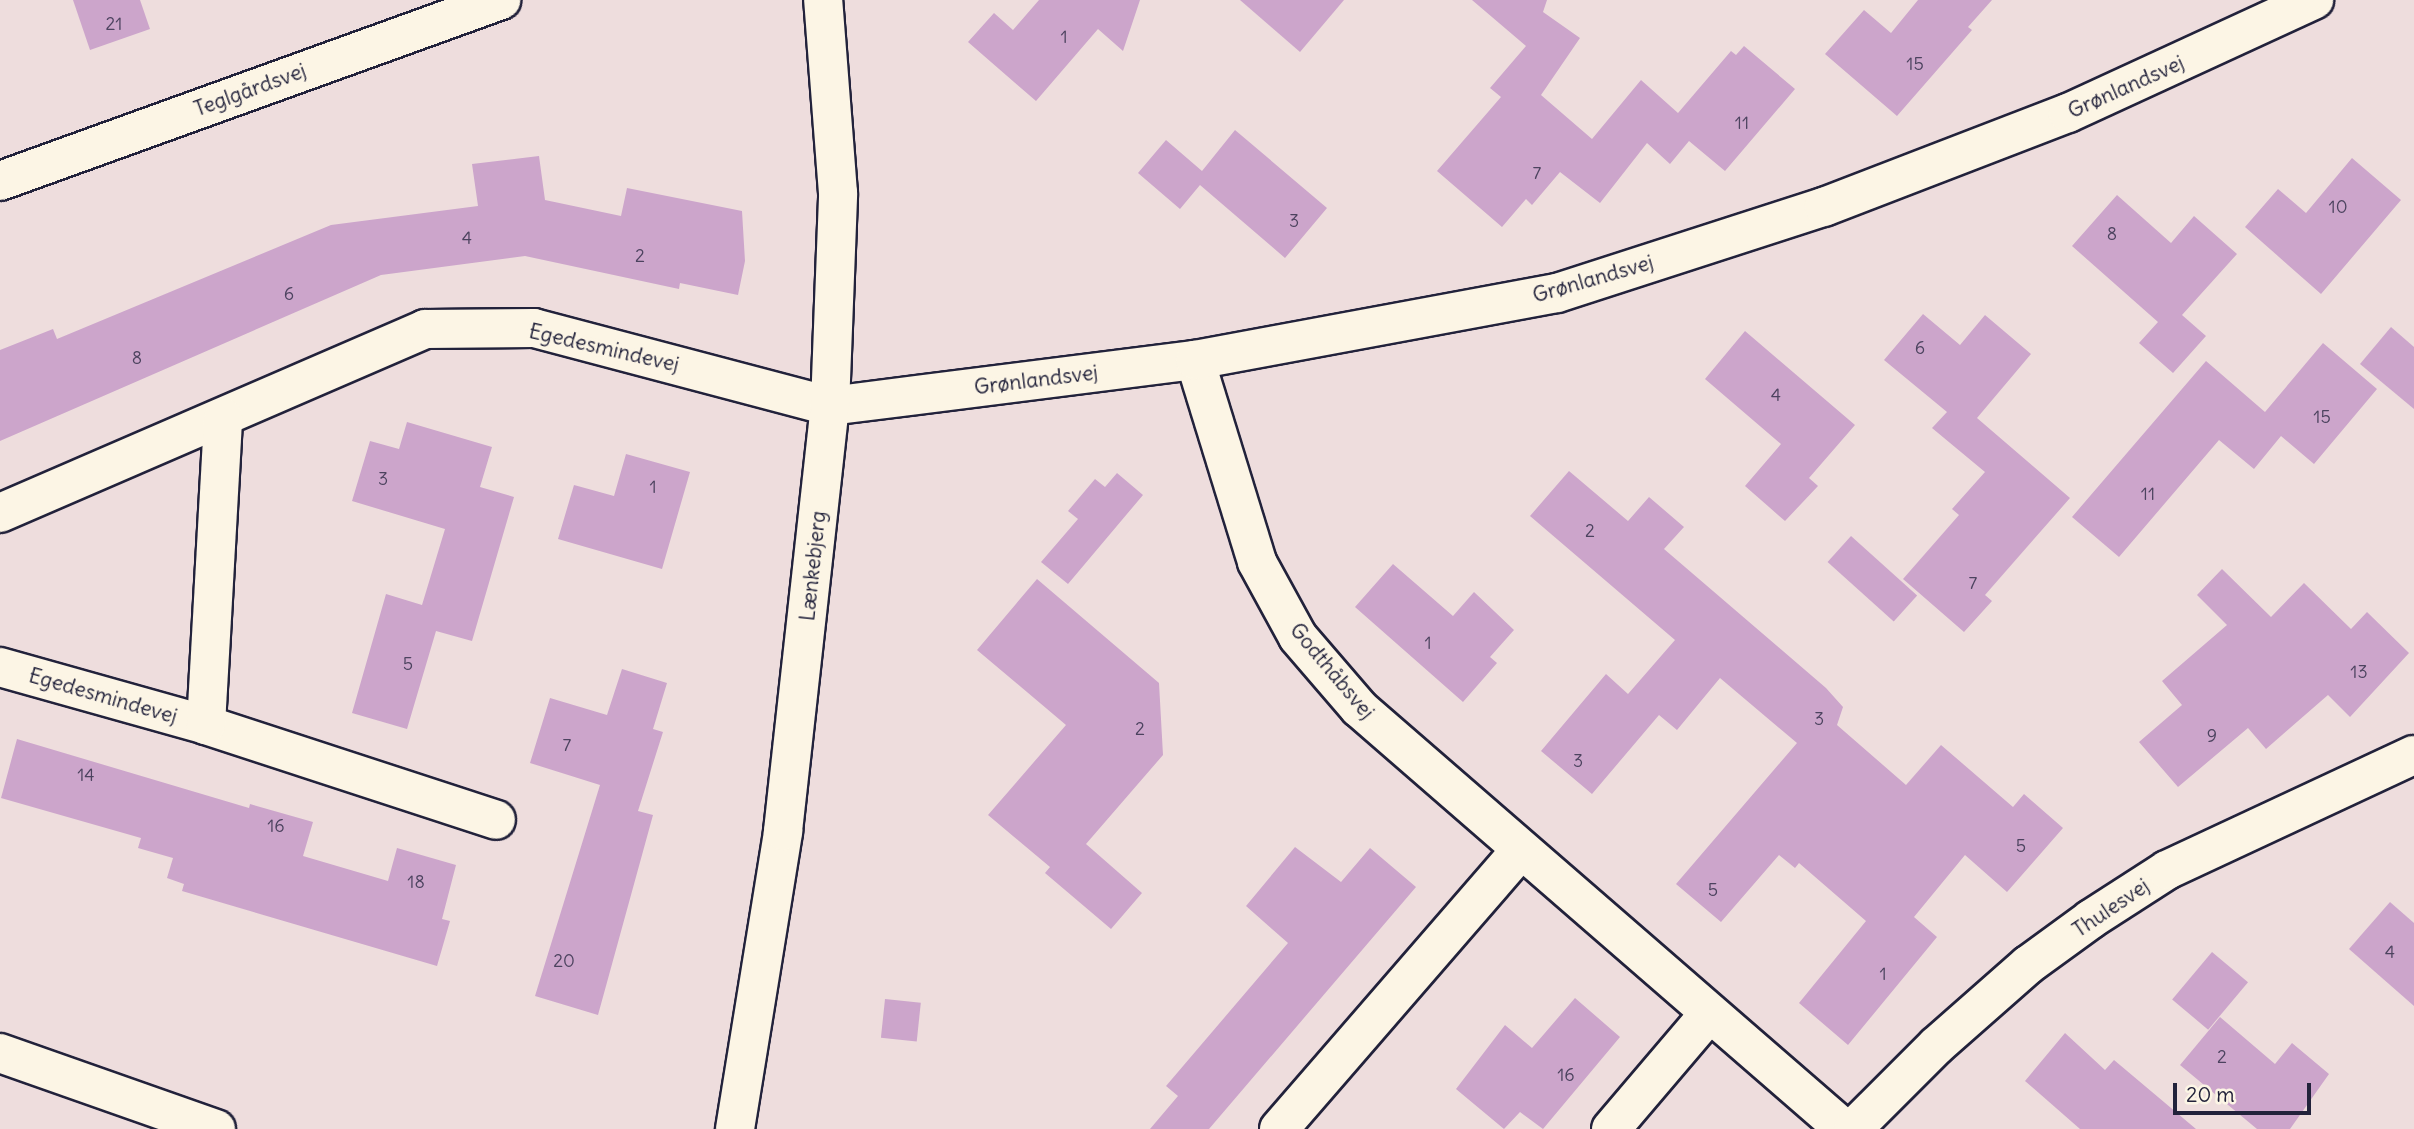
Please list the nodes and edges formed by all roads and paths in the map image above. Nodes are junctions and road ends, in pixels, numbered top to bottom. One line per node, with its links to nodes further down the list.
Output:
1 (501, 0): 4 (street, Teglgårdsvej)
2 (823, 0): 6 (street, Lænkebjerg)
3 (2314, 0): 5 (street, Grønlandsvej)
4 (0, 181)
5 (1195, 360): 6 (street, Grønlandsvej); 13 (street, Godthåbsvej)
6 (830, 406): 7 (street, Egedesmindevej); 17 (street, Lænkebjerg)
7 (223, 416): 8 (street, Egedesmindevej); 10 (street, Egedesmindevej)
8 (0, 513)
9 (0, 667): 10 (street, Egedesmindevej)
10 (206, 725): 12 (street, Egedesmindevej)
11 (2414, 755): 21 (street, Thulesvej)
12 (496, 820)
13 (1520, 851): 14 (street, Godthåbsvej); 18 (street)
14 (1708, 1015): 19 (street); 20 (street, Godthåbsvej)
15 (0, 1053): 16 (street)
16 (216, 1129)
17 (735, 1129)
18 (1279, 1129)
19 (1611, 1129)
20 (1844, 1129)
21 (1853, 1129)

